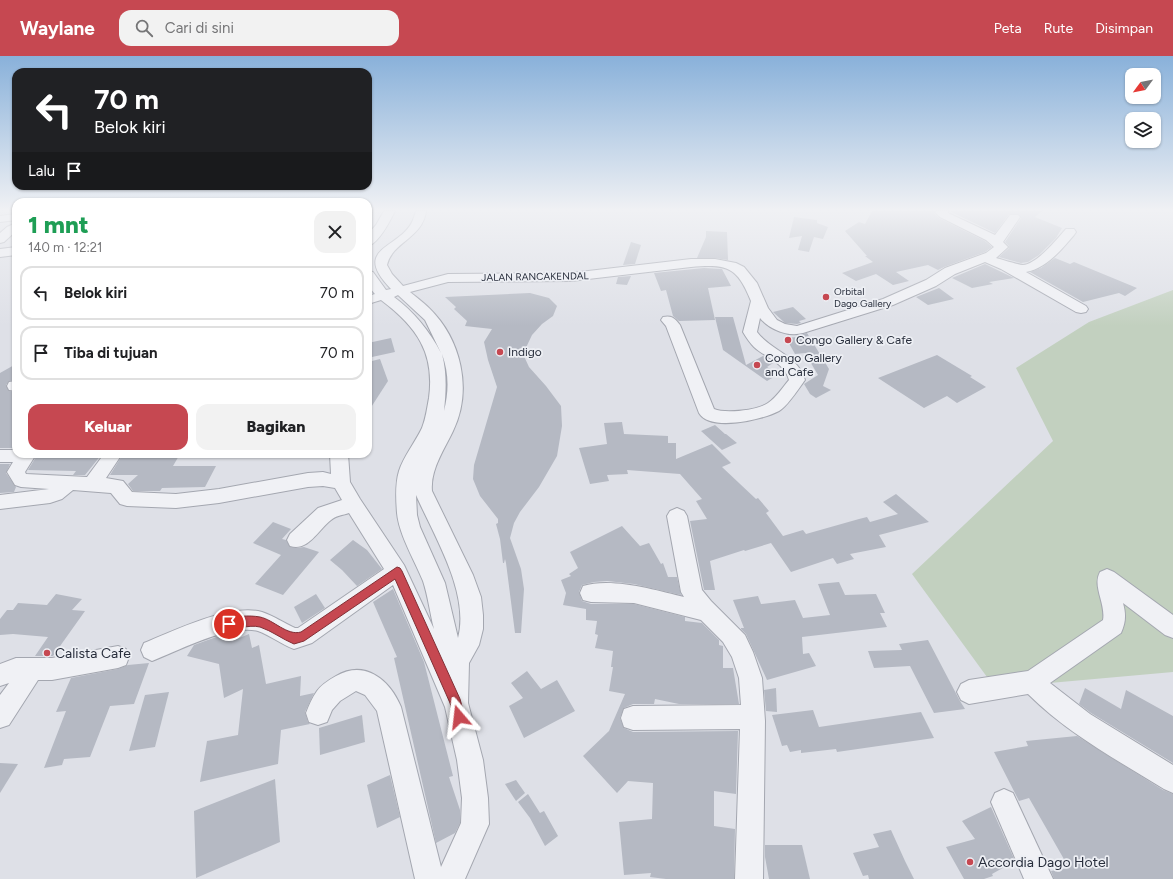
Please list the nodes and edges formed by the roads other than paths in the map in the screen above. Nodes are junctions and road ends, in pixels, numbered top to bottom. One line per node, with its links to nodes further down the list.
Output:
1 (376, 249): 7 (street)
2 (391, 249): 10 (street)
3 (999, 249): 8 (street)
4 (1054, 249): 8 (street)
5 (12, 252): 6 (street)
6 (0, 253)
7 (373, 253)
8 (988, 257): 12 (street, JALAN RANCAKENDAL); 13 (street)
9 (372, 284): 11 (street)
10 (401, 291): 11 (street, JALAN RANCAKENDAL); 12 (street, JALAN RANCAKENDAL); 33 (street)
11 (376, 298): 33 (street)
12 (757, 303): 14 (street)
13 (1081, 309)
14 (668, 320)
15 (0, 456): 16 (street)
16 (12, 456)
17 (25, 458): 21 (street)
18 (110, 458): 22 (street)
19 (339, 458): 20 (street)
20 (341, 482): 22 (street); 24 (street)
21 (68, 484): 22 (street); 23 (street)
22 (92, 485)
23 (0, 502)
24 (353, 504): 26 (street); 27 (street)
25 (677, 516): 29 (street)
26 (296, 540)
27 (397, 571): 31 (street); 38 (street)
28 (591, 593): 29 (street)
29 (707, 612): 41 (street)
30 (1173, 628): 36 (street)
31 (152, 650)
32 (118, 657): 34 (street)
33 (458, 660): 38 (street)
34 (32, 669): 35 (street); 40 (street)
35 (0, 675)
36 (1032, 682): 37 (street); 43 (street)
37 (968, 692)
38 (456, 703): 45 (street)
39 (318, 713): 45 (street)
40 (0, 716)
41 (752, 717): 42 (street); 46 (street)
42 (633, 718)
43 (1173, 780)
44 (1004, 802): 47 (street)
45 (432, 878)
46 (749, 879)
47 (1039, 879)

